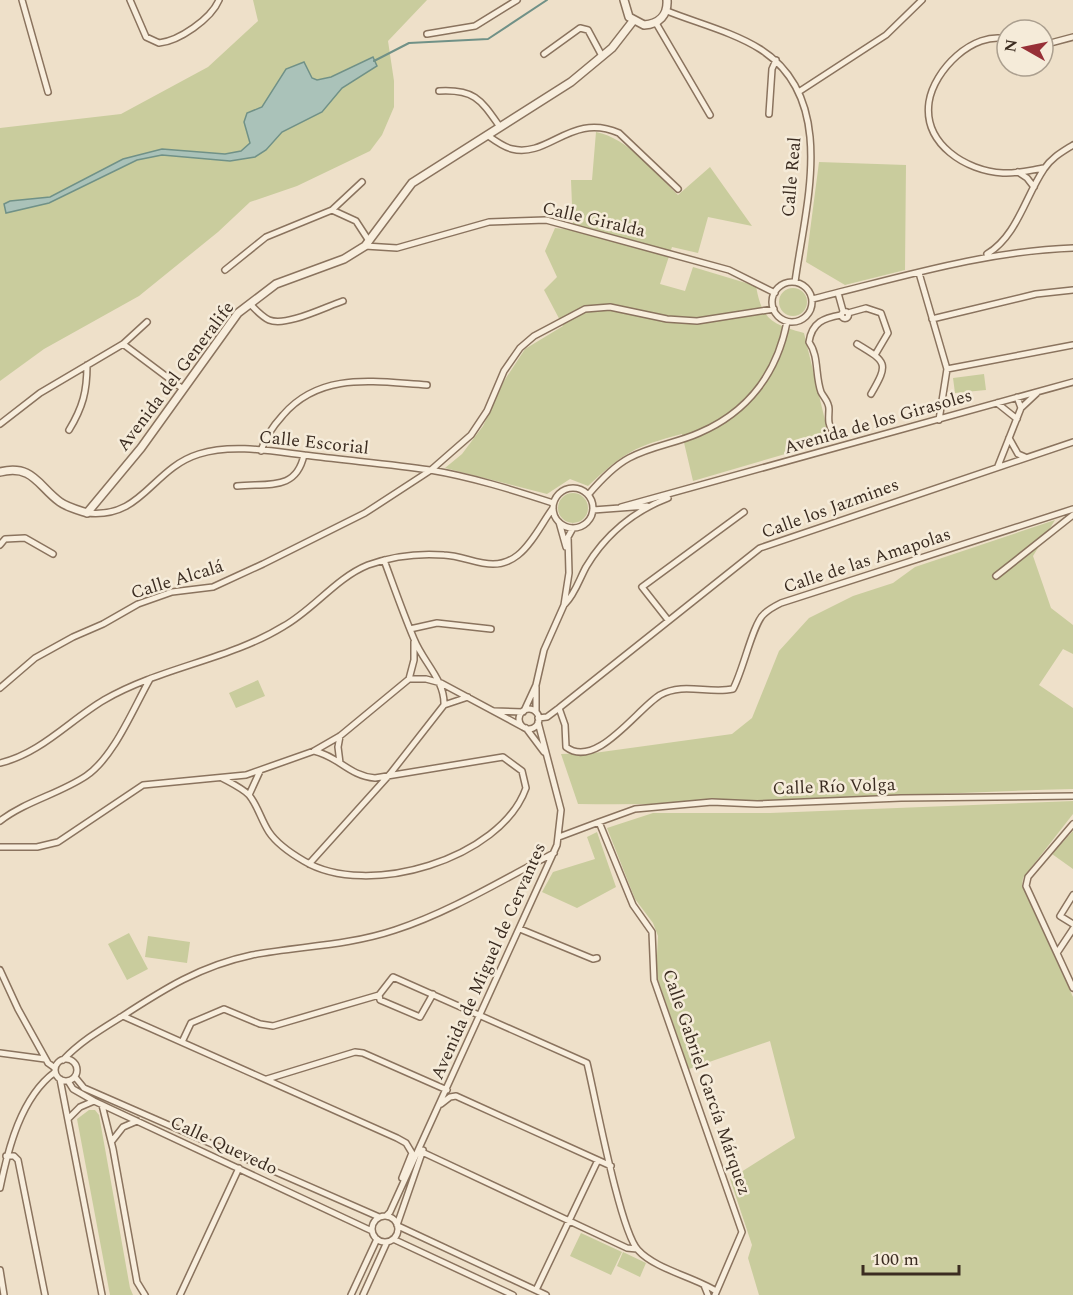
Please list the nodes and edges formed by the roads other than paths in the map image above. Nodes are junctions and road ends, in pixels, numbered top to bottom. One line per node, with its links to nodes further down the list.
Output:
1 (22, 0): 19 (street)
2 (130, 0): 3 (street)
3 (219, 0)
4 (516, 0): 11 (street)
5 (667, 0): 8 (street)
6 (922, 0): 18 (street)
7 (624, 1): 9 (street)
8 (666, 11): 10 (street); 17 (street, Calle Real)
9 (633, 21): 10 (street); 16 (street, Avenida del Generalife)
10 (656, 23): 22 (street)
11 (427, 34)
12 (1073, 37): 14 (street)
13 (995, 39): 27 (street)
14 (1055, 42)
15 (544, 54): 16 (street)
16 (602, 56): 23 (street, Avenida del Generalife)
17 (776, 60): 18 (street, Calle Real); 21 (street)
18 (800, 91): 39 (street, Calle Real)
19 (48, 92)
20 (439, 92): 23 (street)
21 (769, 114)
22 (710, 115)
23 (500, 127): 24 (street, Avenida del Generalife)
24 (487, 135): 30 (street); 33 (street, Avenida del Generalife)
25 (1073, 146): 26 (street)
26 (1044, 168): 27 (street); 29 (street)
27 (1018, 172): 29 (street)
28 (362, 182): 31 (street)
29 (1034, 187): 32 (street)
30 (678, 189)
31 (332, 210): 33 (street); 37 (street)
32 (1003, 241): 35 (street); 36 (street)
33 (367, 243): 41 (street, Calle Giralda); 45 (street, Avenida del Generalife)
34 (1073, 248): 35 (street)
35 (1017, 252): 36 (street)
36 (982, 257): 38 (street)
37 (225, 270)
38 (919, 273): 42 (street); 48 (street)
39 (795, 282): 41 (street); 43 (street)
40 (1073, 290): 48 (street)
41 (775, 293): 46 (street)
42 (838, 293): 43 (street); 47 (street)
43 (812, 299): 49 (street)
44 (343, 301): 45 (street)
45 (250, 304): 59 (street, Avenida del Generalife)
46 (774, 309): 49 (street); 76 (street, Calle Alcalá)
47 (844, 313): 54 (street); 69 (street)
48 (932, 319): 56 (street)
49 (787, 321): 80 (street)
50 (147, 322): 51 (street)
51 (123, 344): 55 (street); 59 (street)
52 (857, 344): 54 (street)
53 (1073, 345): 56 (street)
54 (875, 355): 61 (street)
55 (87, 364): 67 (street); 68 (street)
56 (947, 369): 66 (street)
57 (1073, 382): 60 (street, Avenida de los Girasoles)
58 (428, 385): 72 (street)
59 (183, 389): 87 (street, Avenida del Generalife)
60 (1039, 391): 62 (street, Avenida de los Girasoles); 64 (street)
61 (871, 394)
62 (1015, 398): 63 (street, Avenida de los Girasoles); 64 (street); 65 (street)
63 (997, 403): 65 (street); 66 (street, Avenida de los Girasoles)
64 (1022, 408): 65 (street)
65 (1015, 417): 70 (street)
66 (939, 420): 79 (street, Avenida de los Girasoles)
67 (0, 424)
68 (69, 430)
69 (833, 432)
70 (1010, 438): 74 (street); 75 (street)
71 (1073, 442): 74 (street, Calle los Jazmines)
72 (261, 450): 73 (street, Calle Escorial); 87 (street, Calle Escorial)
73 (304, 456): 76 (street, Calle Escorial); 78 (street)
74 (1026, 457): 75 (street, Calle los Jazmines)
75 (998, 466): 98 (street, Calle los Jazmines)
76 (431, 470): 81 (street, Calle Escorial); 106 (street, Calle Alcalá)
77 (0, 472): 87 (street)
78 (237, 486)
79 (692, 489): 82 (street, Avenida de los Girasoles); 83 (street, Avenida de los Girasoles)
80 (588, 495): 81 (street); 85 (street)
81 (553, 505): 89 (street); 90 (street)
82 (647, 506): 83 (street, Avenida de los Girasoles); 97 (street, Avenida de los Girasoles)
83 (621, 507): 85 (street, Avenida de los Girasoles)
84 (1073, 509): 109 (street, Calle de las Amapolas)
85 (593, 510): 91 (street)
86 (744, 512): 98 (street)
87 (87, 513)
88 (1073, 515): 96 (street)
89 (544, 522): 90 (street); 95 (street)
90 (559, 522): 91 (street); 93 (street, Avenida de Miguel de Cervantes)
91 (573, 528): 93 (street, Avenida de Miguel de Cervantes)
92 (0, 545): 94 (street)
93 (567, 548): 97 (street, Avenida de Miguel de Cervantes)
94 (53, 554)
95 (384, 560): 99 (street); 102 (street)
96 (996, 576)
97 (564, 605): 105 (street, Avenida de Miguel de Cervantes)
98 (668, 620): 109 (street, Calle los Jazmines)
99 (410, 629): 100 (street); 101 (street)
100 (491, 630)
101 (414, 639): 103 (street); 104 (street)
102 (150, 679): 117 (street); 124 (street)
103 (409, 679): 104 (street); 114 (street)
104 (441, 683): 107 (street); 108 (street)
105 (536, 685): 111 (street, Avenida de Miguel de Cervantes); 112 (street, Avenida de Miguel de Cervantes)
106 (0, 688)
107 (468, 697): 108 (street); 110 (street)
108 (444, 705): 120 (street)
109 (559, 708): 112 (street, Calle los Jazmines)
110 (493, 711): 111 (street); 113 (street)
111 (523, 711): 112 (street); 113 (street)
112 (538, 717): 113 (street); 116 (street, Avenida de Miguel de Cervantes)
113 (525, 728): 116 (street, Avenida de Miguel de Cervantes)
114 (340, 736): 115 (street); 118 (street)
115 (314, 751): 118 (street); 119 (street)
116 (545, 753): 127 (street, Avenida de Miguel de Cervantes)
117 (0, 763)
118 (340, 764): 120 (street)
119 (260, 771): 121 (street); 122 (street)
120 (390, 774): 130 (street); 130 (street)
121 (222, 778): 122 (street); 128 (street)
122 (249, 795): 130 (street)
123 (1073, 796): 125 (street, Calle Río Volga)
124 (0, 821)
125 (599, 822): 127 (street); 181 (street, Calle Gabriel García Márquez)
126 (1073, 824): 136 (street)
127 (559, 837): 129 (street, Avenida de Miguel de Cervantes)
128 (0, 848)
129 (554, 853): 133 (street, Avenida de Miguel de Cervantes); 143 (street)
130 (309, 864)
131 (1073, 896): 132 (street)
132 (1073, 924)
133 (520, 929): 137 (street); 142 (street, Avenida de Miguel de Cervantes)
134 (1073, 929): 135 (street)
135 (1070, 940): 136 (street)
136 (1058, 953): 139 (street)
137 (597, 958)
138 (0, 970): 147 (street)
139 (1073, 988)
140 (433, 994): 141 (street); 141 (street); 142 (street)
141 (379, 995): 144 (street)
142 (481, 1015): 155 (street, Avenida de Miguel de Cervantes); 167 (street)
143 (123, 1016): 144 (street); 145 (street)
144 (182, 1042): 153 (street)
145 (77, 1046): 148 (street); 149 (street)
146 (0, 1053): 147 (street)
147 (45, 1059): 150 (street)
148 (63, 1060): 149 (street); 150 (street)
149 (74, 1063): 151 (street)
150 (55, 1070): 152 (street); 165 (street)
151 (75, 1077): 154 (street); 171 (street, Calle Quevedo)
152 (60, 1079): 154 (street); 156 (street)
153 (267, 1079): 155 (street); 170 (street)
154 (68, 1081): 156 (street); 157 (street, Calle Quevedo)
155 (447, 1090): 158 (street, Avenida de Miguel de Cervantes)
156 (65, 1098): 160 (street)
157 (94, 1101): 159 (street, Calle Quevedo); 160 (street)
158 (441, 1104): 163 (street, Avenida de Miguel de Cervantes); 166 (street)
159 (102, 1105): 161 (street, Calle Quevedo); 162 (street)
160 (69, 1118): 184 (street)
161 (137, 1121): 162 (street); 168 (street, Calle Quevedo)
162 (112, 1141): 185 (street)
163 (423, 1143): 164 (street, Avenida de Miguel de Cervantes); 170 (street, Avenida de Miguel de Cervantes)
164 (422, 1152): 172 (street); 173 (street, Avenida de Miguel de Cervantes)
165 (6, 1156): 169 (street); 183 (street)
166 (598, 1160): 167 (street); 172 (street)
167 (611, 1166): 177 (street)
168 (239, 1168): 174 (street, Calle Quevedo); 186 (street)
169 (0, 1188)
170 (400, 1189): 171 (street, Avenida de Miguel de Cervantes)
171 (383, 1216): 173 (street); 174 (street)
172 (570, 1220): 177 (street); 180 (street)
173 (397, 1226): 176 (street); 180 (street)
174 (372, 1231): 175 (street)
175 (377, 1239): 176 (street); 187 (street)
176 (390, 1240): 188 (street); 189 (street)
177 (637, 1249): 179 (street)
178 (0, 1270): 182 (street)
179 (703, 1283): 181 (street); 191 (street)
180 (536, 1290): 190 (street)
181 (716, 1293)
182 (4, 1295)
183 (45, 1295)
184 (102, 1295)
185 (145, 1295)
186 (180, 1295)
187 (351, 1295)
188 (363, 1295)
189 (513, 1295)
190 (546, 1295)
191 (708, 1295)

